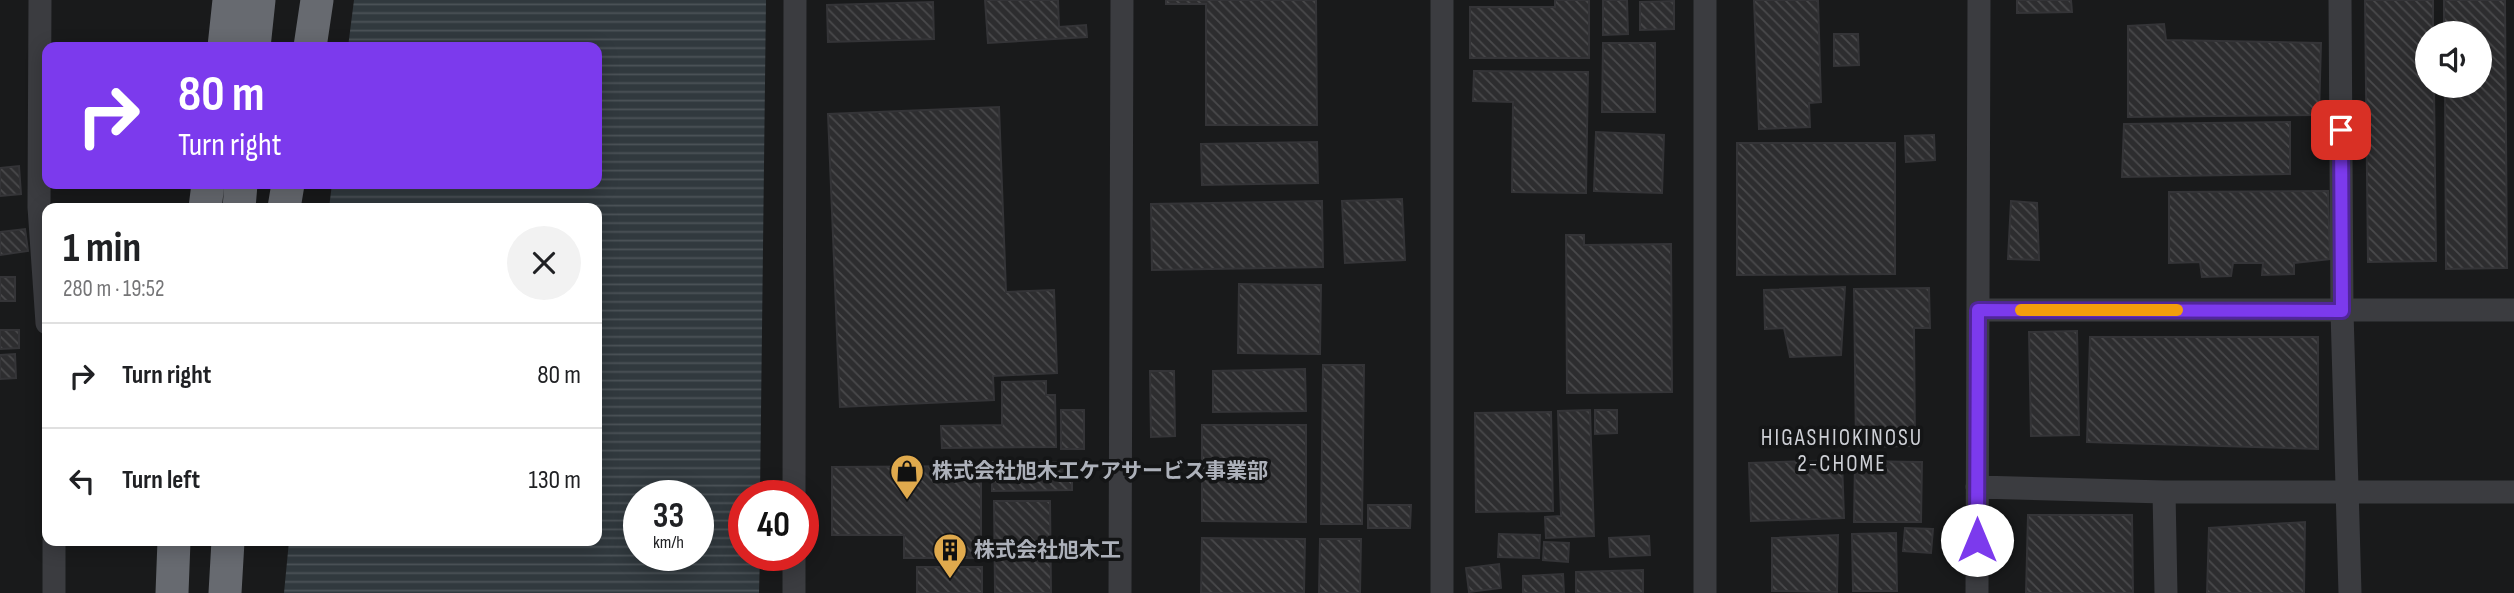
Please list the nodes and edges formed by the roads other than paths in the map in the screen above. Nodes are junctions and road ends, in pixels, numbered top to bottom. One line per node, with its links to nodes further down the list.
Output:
1 (40, 0): 14 (street)
2 (229, 0): 11 (highway)
3 (259, 0): 12 (highway)
4 (317, 0): 13 (highway)
5 (797, 0): 18 (street)
6 (1122, 0): 33 (street)
7 (1442, 0): 34 (street)
8 (1705, 0): 35 (street)
9 (1979, 0): 15 (street)
10 (2340, 0): 17 (street)
11 (225, 42)
12 (255, 42)
13 (311, 42)
14 (42, 250)
15 (1978, 310): 17 (street); 19 (street)
16 (2514, 310): 17 (street)
17 (2342, 311): 21 (street)
18 (796, 480)
19 (1977, 487): 20 (street); 36 (street)
20 (2164, 492): 21 (street); 37 (street)
21 (2349, 492): 22 (street); 38 (street)
22 (2514, 492)
23 (54, 546): 28 (street)
24 (174, 546): 29 (highway)
25 (210, 546): 30 (highway)
26 (228, 546): 31 (highway)
27 (795, 571): 32 (street)
28 (54, 593)
29 (172, 593)
30 (206, 593)
31 (225, 593)
32 (795, 593)
33 (1120, 593)
34 (1442, 593)
35 (1705, 593)
36 (1977, 593)
37 (2166, 593)
38 (2350, 593)

